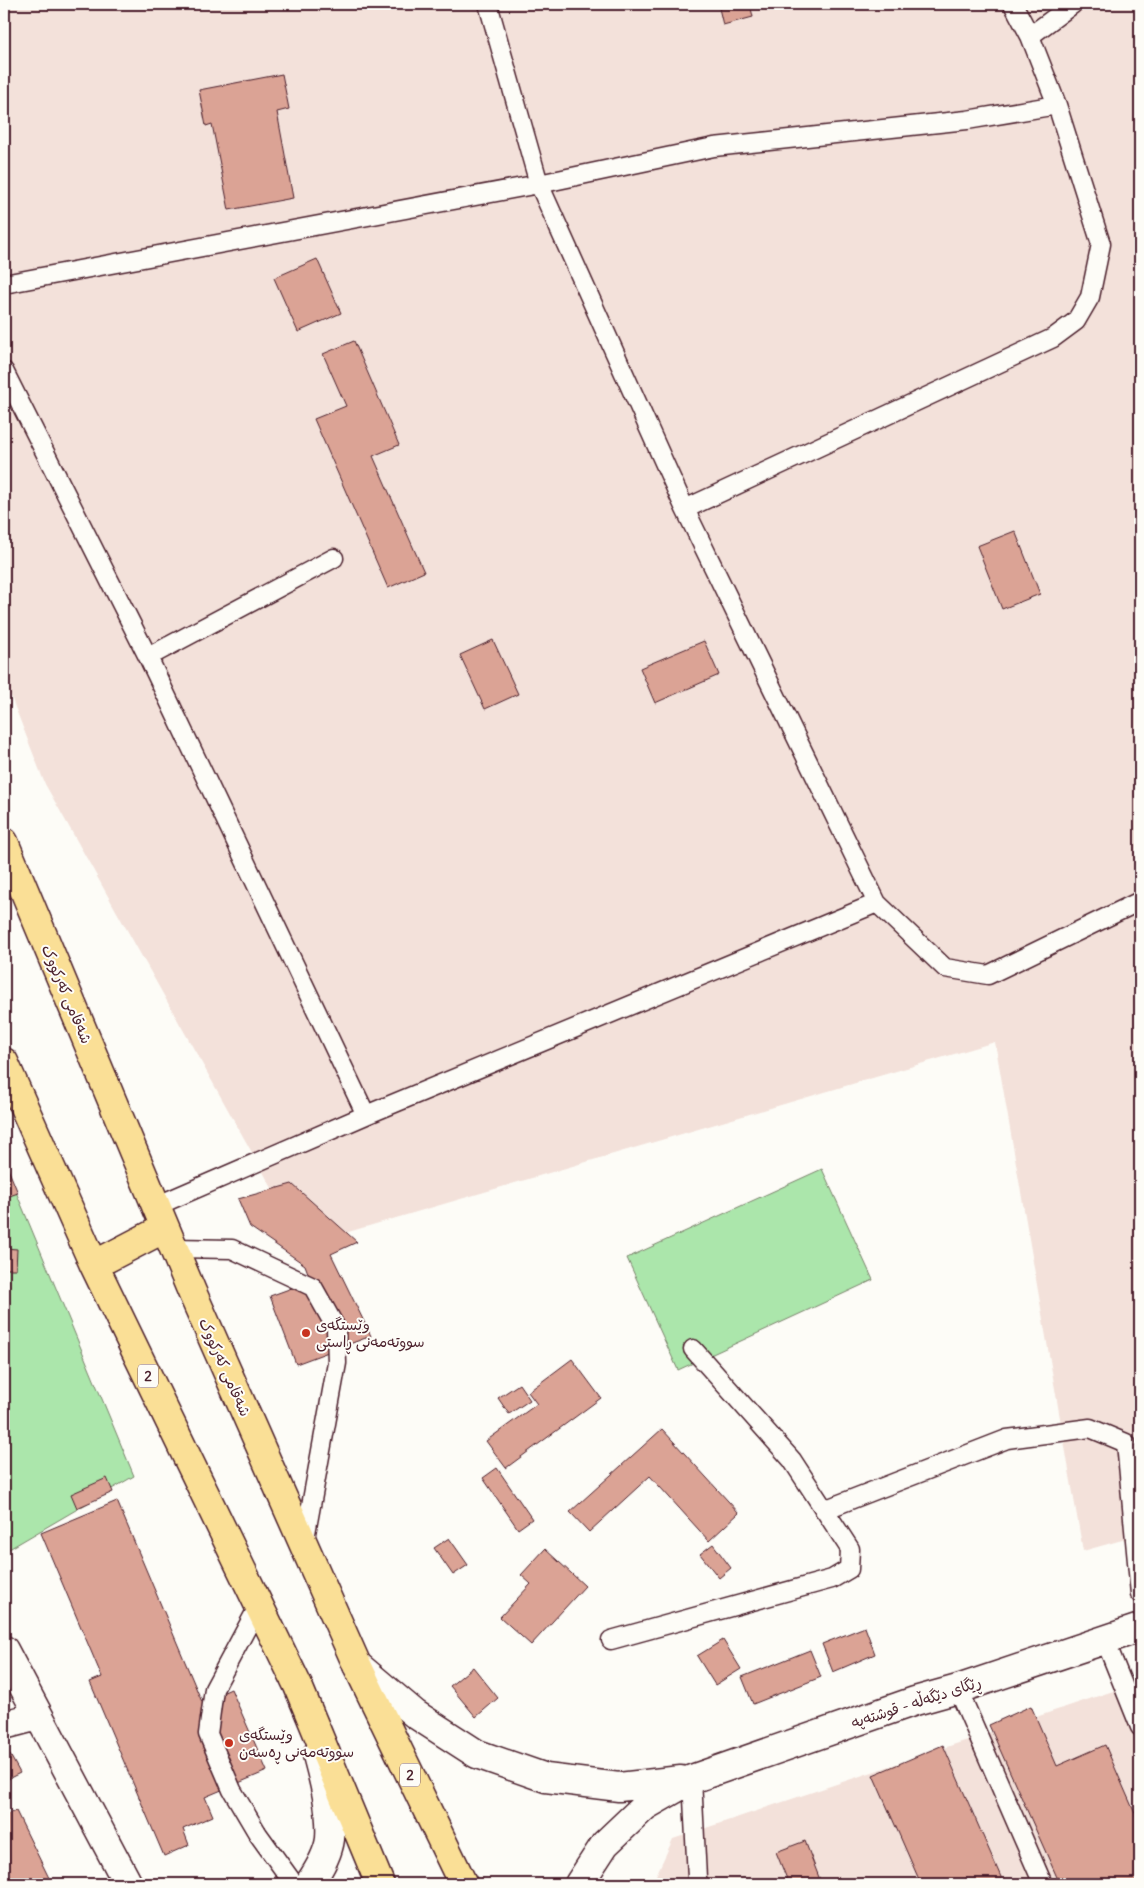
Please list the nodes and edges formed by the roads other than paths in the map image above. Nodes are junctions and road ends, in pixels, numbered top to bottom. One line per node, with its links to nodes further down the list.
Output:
1 (488, 4): 6 (lane)
2 (1014, 4): 4 (lane)
3 (1073, 4): 4 (lane)
4 (1030, 36): 5 (lane)
5 (1057, 104): 6 (lane); 9 (lane)
6 (539, 184): 7 (lane); 9 (lane)
7 (4, 284)
8 (4, 371): 11 (lane)
9 (685, 509): 14 (lane)
10 (334, 558): 11 (lane)
11 (148, 657): 16 (lane)
12 (4, 842): 17 (highway, شەقامی کەرکووک / 2)
13 (1140, 901): 14 (lane)
14 (877, 903): 16 (lane)
15 (4, 1062): 18 (highway, 2)
16 (366, 1115): 17 (lane)
17 (165, 1227): 18 (highway); 21 (highway, شەقامی کەرکووک / 2); 21 (lane)
18 (94, 1265): 23 (highway, 2)
19 (693, 1349): 20 (lane)
20 (824, 1510): 22 (lane); 25 (lane)
21 (304, 1545): 28 (highway, شەقامی کەرکووک / 2)
22 (1140, 1594)
23 (259, 1604): 29 (highway, 2); 36 (lane)
24 (1140, 1628): 26 (main road, ڕێگای دێگەڵە - قوشتەپە)
25 (611, 1640)
26 (1105, 1640): 30 (main road, ڕێگای دێگەڵە - قوشتەپە); 33 (lane)
27 (4, 1650): 31 (main road)
28 (357, 1665): 34 (main road, ڕێگای دێگەڵە - قوشتەپە); 39 (highway, شەقامی کەرکووک / 2)
29 (298, 1686): 37 (main road); 38 (highway, 2)
30 (958, 1689): 34 (main road, ڕێگای دێگەڵە - قوشتەپە); 42 (lane)
31 (38, 1716): 32 (main road); 35 (main road)
32 (4, 1725)
33 (1140, 1727)
34 (692, 1779): 40 (main road, ڕێگای دێگەڵە - قوشتەپە); 41 (lane)
35 (128, 1884)
36 (294, 1884)
37 (309, 1884)
38 (380, 1884)
39 (463, 1884)
40 (579, 1884)
41 (699, 1884)
42 (1043, 1884)

